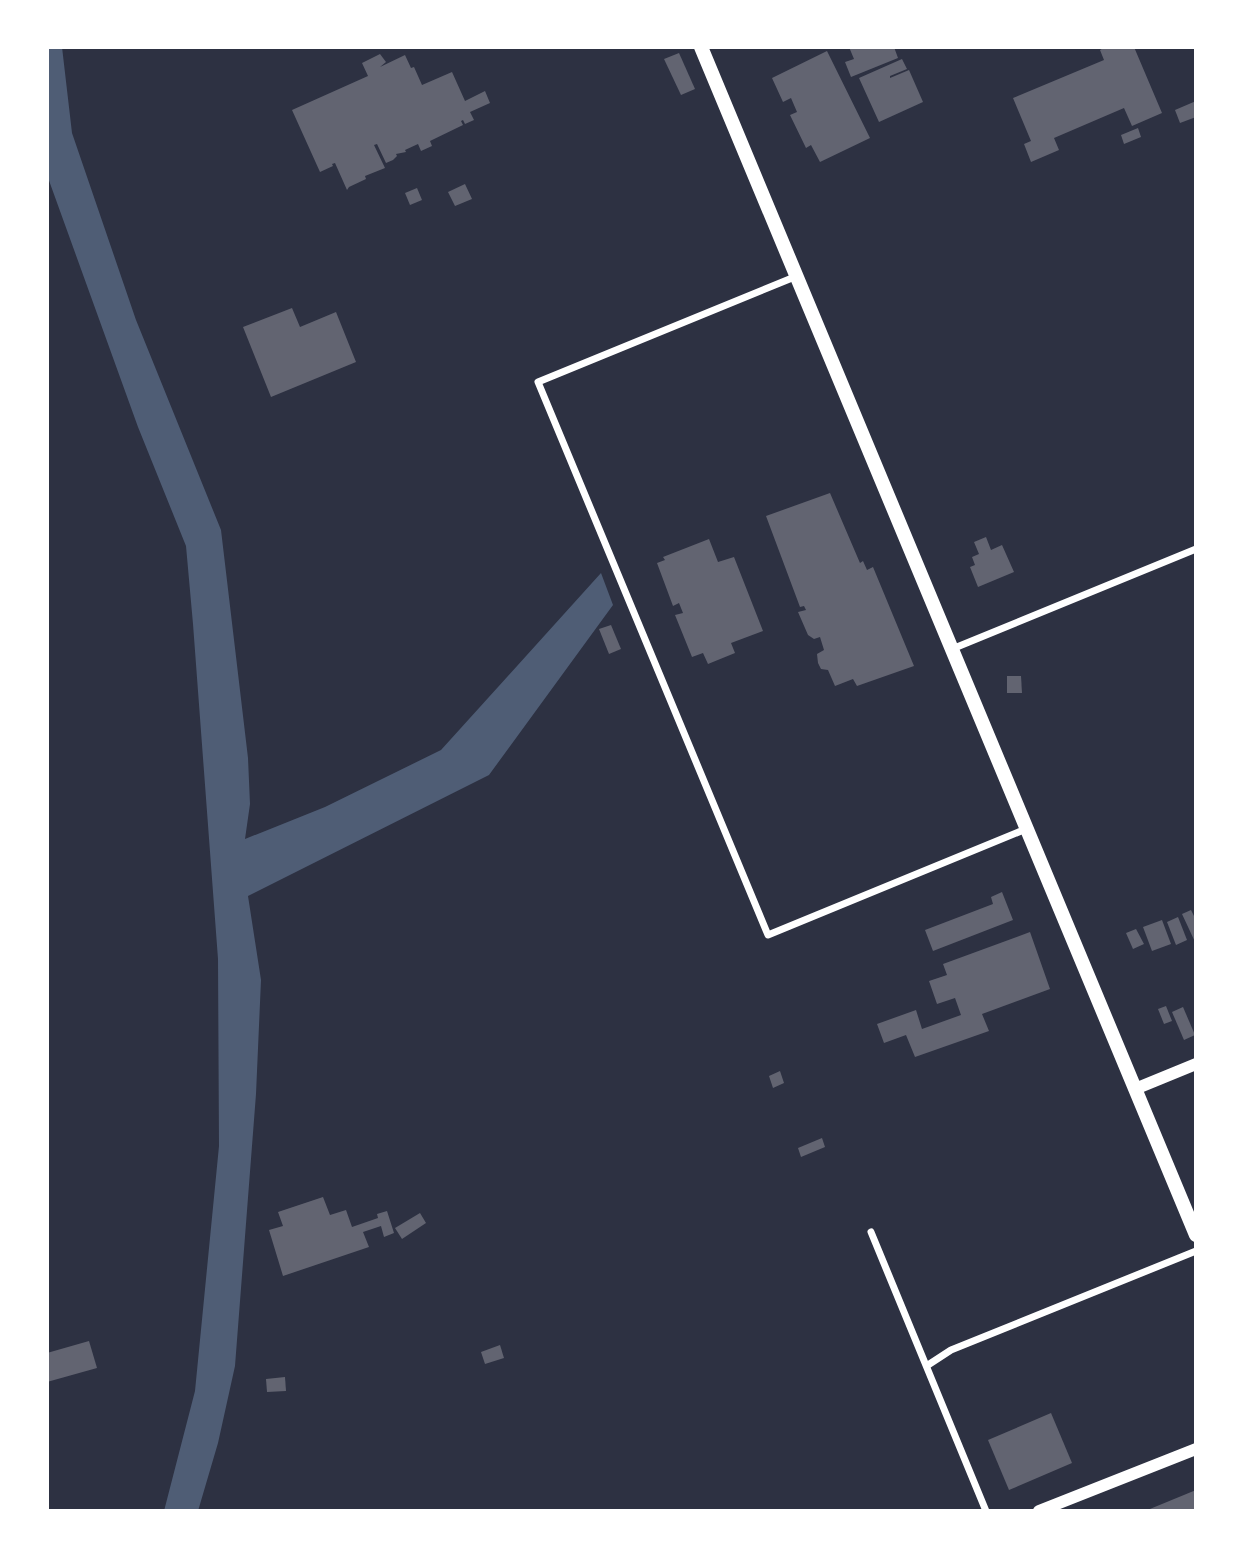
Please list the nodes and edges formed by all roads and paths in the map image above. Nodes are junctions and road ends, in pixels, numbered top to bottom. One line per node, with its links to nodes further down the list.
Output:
1 (701, 47): 2 (main road)
2 (797, 276): 4 (main road); 5 (street)
3 (1196, 549): 4 (street)
4 (952, 649): 5 (main road)
5 (1027, 828): 7 (main road)
6 (1196, 1064): 7 (street)
7 (1135, 1088): 9 (main road)
8 (871, 1232): 11 (street)
9 (1196, 1235)
10 (1196, 1251): 11 (street)
11 (928, 1365): 13 (street)
12 (1196, 1449): 14 (street)
13 (986, 1511)
14 (1039, 1511)

